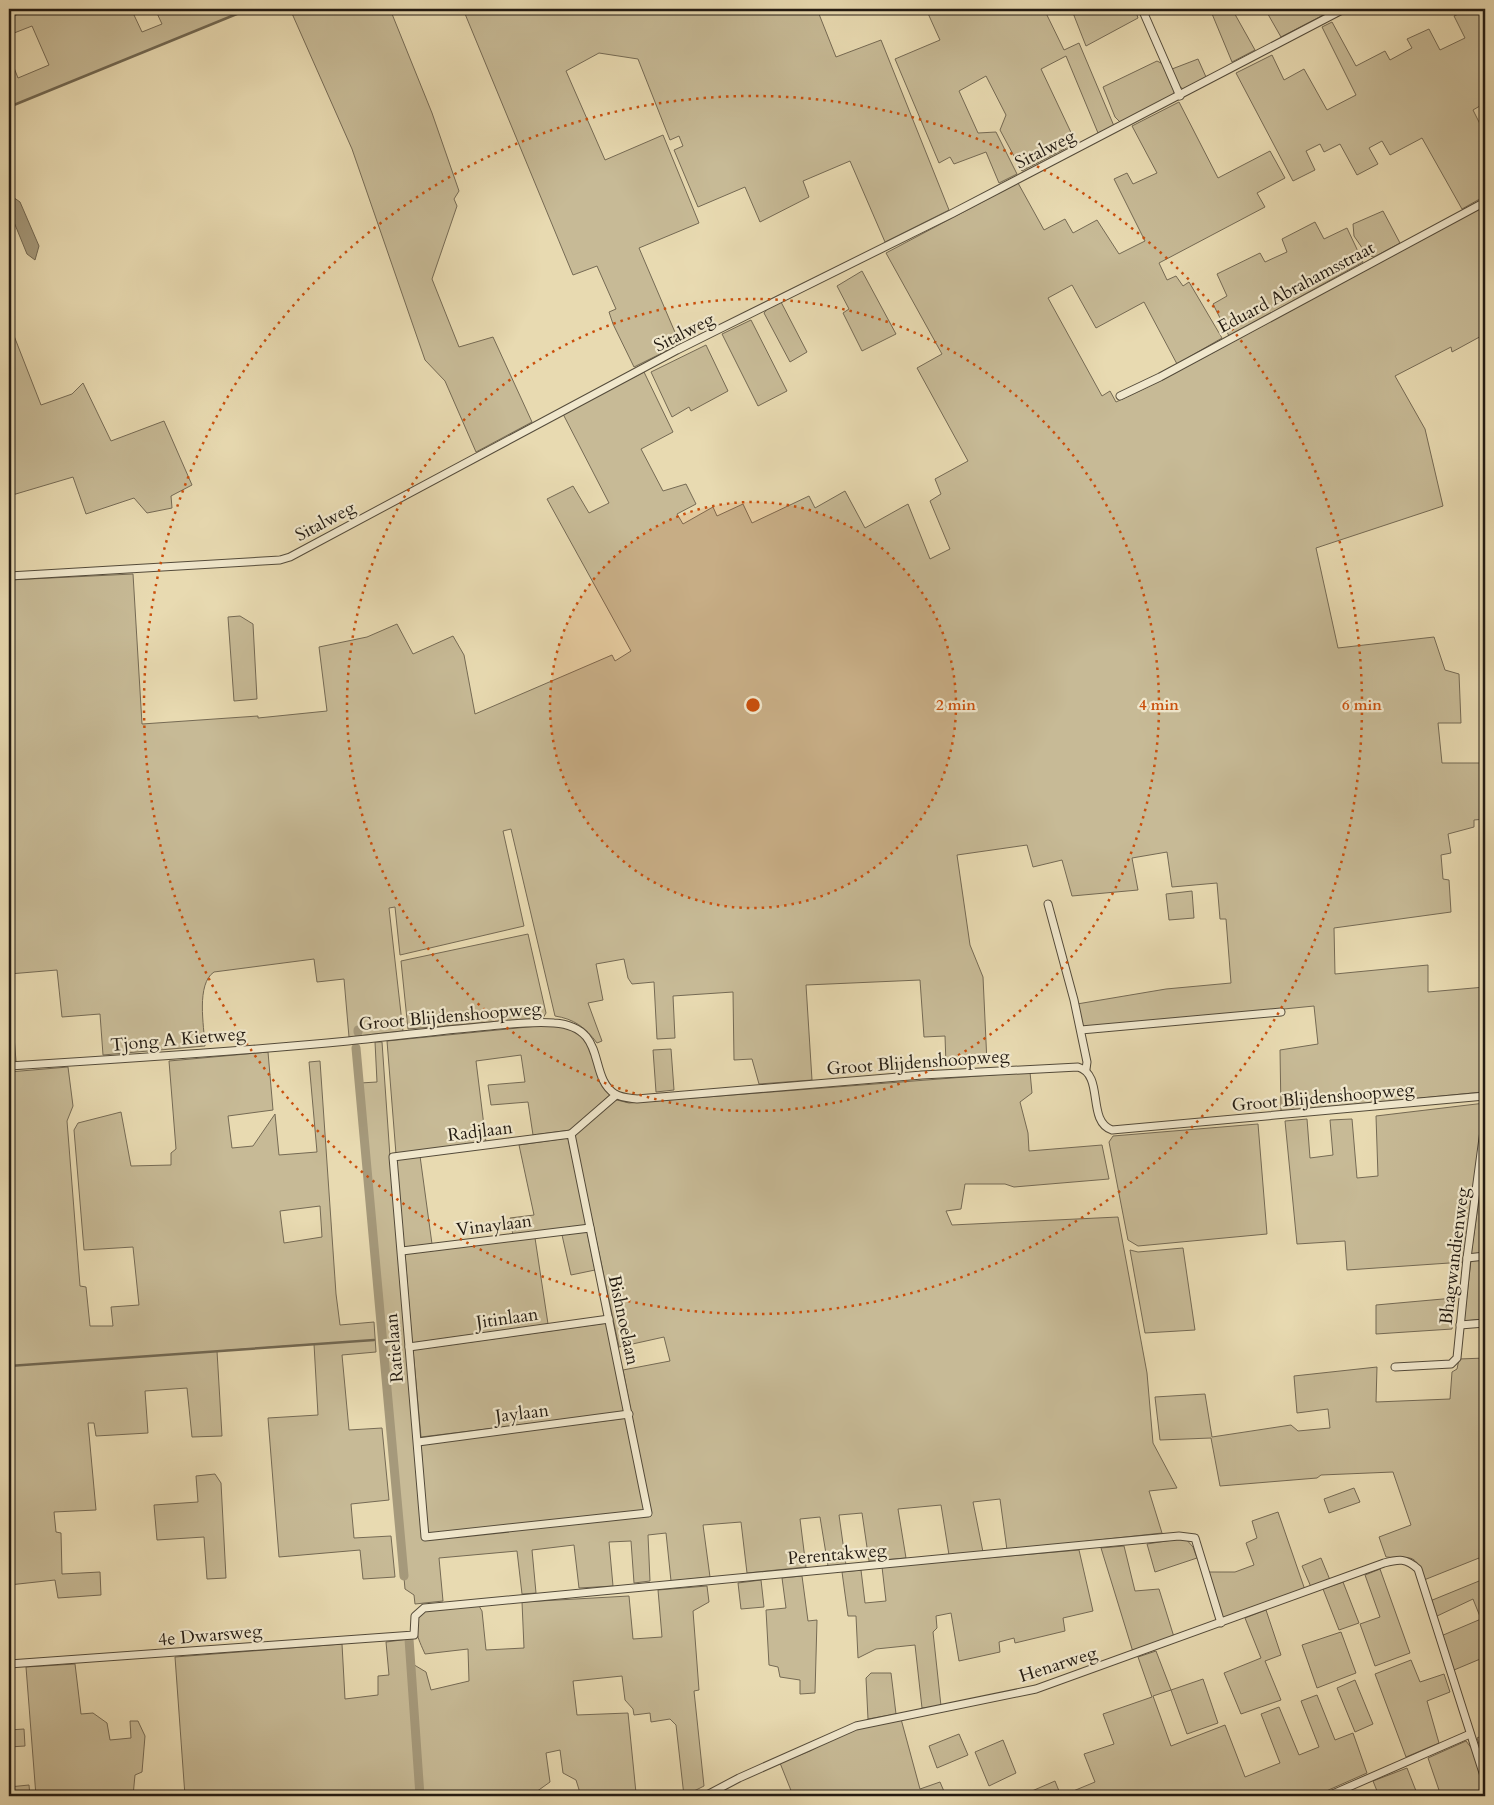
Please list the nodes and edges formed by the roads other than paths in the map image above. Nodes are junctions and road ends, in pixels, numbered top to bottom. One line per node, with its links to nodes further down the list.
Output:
1 (1142, 9): 3 (street)
2 (1344, 9): 3 (street, Sitalweg)
3 (1180, 96): 6 (street, Sitalweg)
4 (1485, 202): 5 (street, Eduard Abrahamsstraat)
5 (1120, 396)
6 (9, 576)
7 (1048, 904): 9 (street)
8 (1281, 1012): 9 (street)
9 (1080, 1030): 12 (street)
10 (350, 1040): 11 (street, Tjong A Kietweg); 13 (street, Groot Blijdenshoopweg)
11 (9, 1066)
12 (1086, 1070): 13 (street, Groot Blijdenshoopweg); 14 (street, Groot Blijdenshoopweg)
13 (616, 1095): 16 (street)
14 (1485, 1096)
15 (1485, 1124): 21 (street, Bhagwandienweg)
16 (571, 1134): 17 (street, Radjlaan); 18 (street, Bishnoelaan)
17 (393, 1157): 19 (street, Ratielaan)
18 (590, 1228): 19 (street, Vinaylaan); 22 (street, Bishnoelaan)
19 (402, 1251): 25 (street, Ratielaan)
20 (1485, 1256): 21 (street)
21 (1467, 1258): 24 (street, Bhagwandienweg)
22 (609, 1319): 25 (street, Jitinlaan); 27 (street, Bishnoelaan)
23 (1485, 1323): 24 (street)
24 (1460, 1325): 26 (street, Bhagwandienweg)
25 (409, 1347): 28 (street, Ratielaan)
26 (1395, 1368)
27 (629, 1414): 28 (street, Jaylaan); 29 (street, Bishnoelaan)
28 (418, 1442): 29 (street, Ratielaan)
29 (425, 1537)
30 (1221, 1623): 31 (street, Perentakweg); 33 (street, Henarweg); 35 (street, Henarweg)
31 (414, 1635): 32 (street, 4e Dwarsweg)
32 (9, 1664)
33 (1470, 1734): 34 (street); 36 (street)
34 (1485, 1779)
35 (705, 1796)
36 (1328, 1796)

